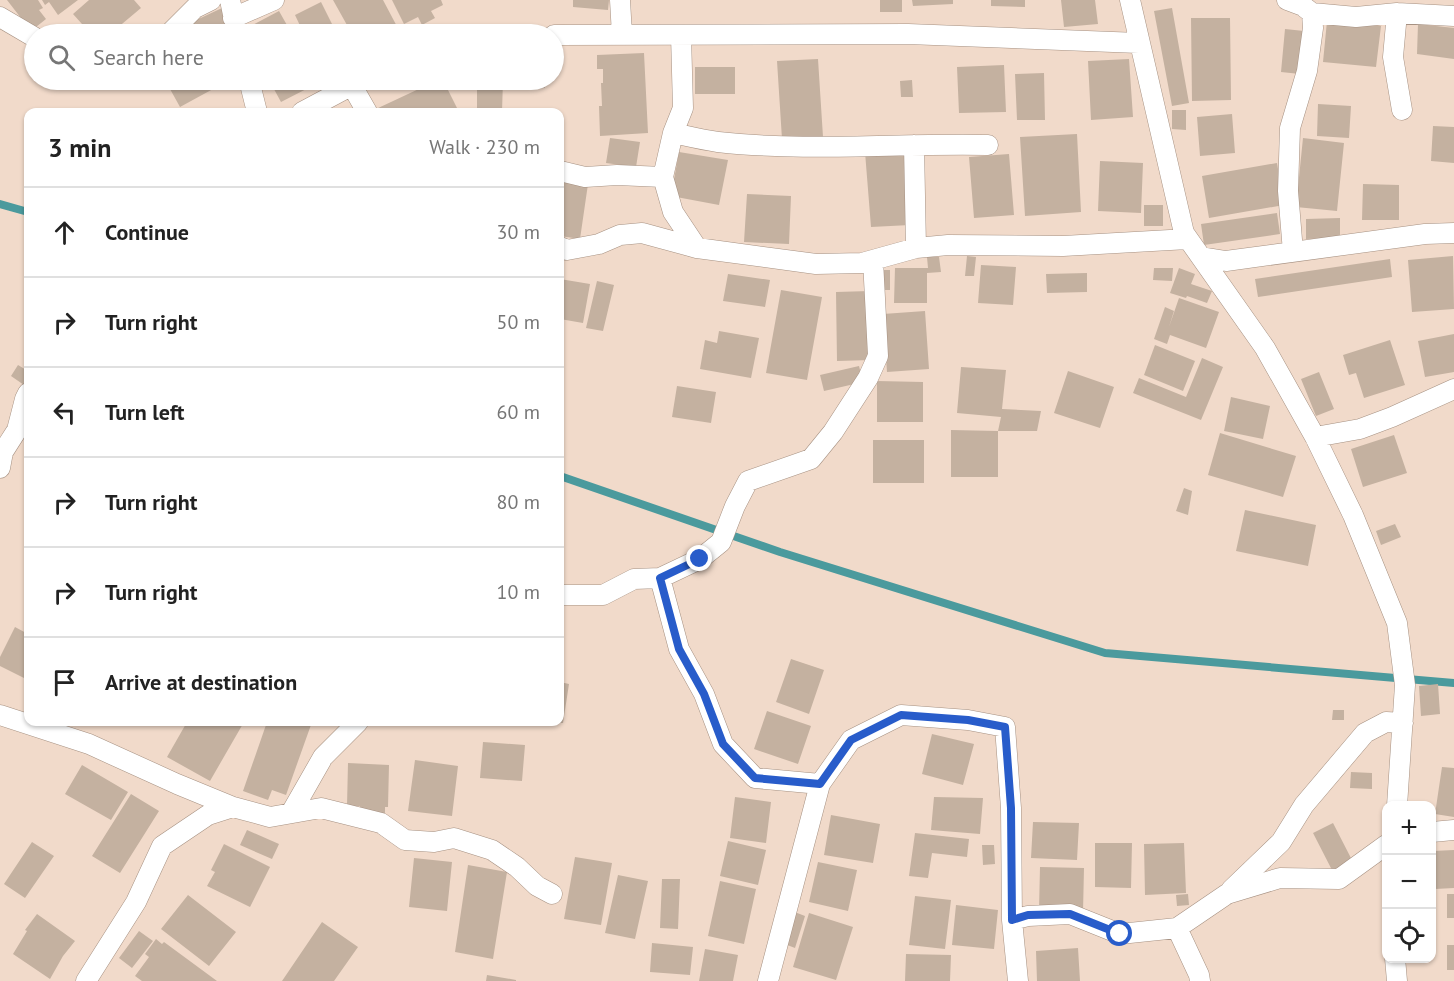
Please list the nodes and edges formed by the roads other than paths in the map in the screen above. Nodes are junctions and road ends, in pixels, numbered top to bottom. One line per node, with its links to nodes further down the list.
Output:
1 (211, 0): 11 (street)
2 (274, 0): 10 (street)
3 (620, 0): 14 (street)
4 (1130, 0): 16 (street)
5 (1287, 0): 6 (street)
6 (1312, 13): 7 (street); 34 (street)
7 (1397, 13): 9 (street); 23 (street)
8 (0, 16): 12 (street)
9 (1454, 16)
10 (234, 17)
11 (179, 24)
12 (24, 31)
13 (564, 35): 14 (street)
14 (622, 35): 15 (street)
15 (681, 35): 16 (street); 24 (street)
16 (1139, 43): 30 (street)
17 (252, 90): 20 (street)
18 (342, 90): 21 (street)
19 (360, 90): 22 (street)
20 (256, 108)
21 (309, 108)
22 (366, 108)
23 (1402, 111)
24 (673, 133): 25 (street); 28 (street)
25 (914, 145): 26 (street); 32 (street)
26 (988, 145)
27 (564, 172): 28 (street)
28 (663, 177): 31 (street)
29 (1454, 233): 34 (street)
30 (1188, 238): 32 (street); 35 (street)
31 (697, 248): 33 (street); 36 (street)
32 (916, 248): 36 (street)
33 (564, 249)
34 (1293, 252): 35 (street)
35 (1201, 257): 39 (street)
36 (873, 260): 41 (street)
37 (1454, 389): 39 (street)
38 (24, 403): 40 (street)
39 (1315, 437): 45 (street)
40 (0, 468)
41 (660, 578): 42 (street); 48 (street)
42 (564, 595)
43 (0, 715): 44 (street)
44 (24, 723)
45 (1403, 723): 49 (street); 56 (street)
46 (34, 726): 50 (street)
47 (354, 726): 51 (street)
48 (820, 784): 57 (street); 61 (street)
49 (1397, 801)
50 (233, 807): 51 (street); 60 (street)
51 (291, 813): 55 (street)
52 (1454, 830): 53 (street)
53 (1436, 832)
54 (1382, 848): 56 (street)
55 (552, 894)
56 (1227, 894): 58 (street)
57 (1012, 920): 58 (street); 62 (street)
58 (1176, 928): 63 (street)
59 (1395, 963): 64 (street)
60 (86, 981)
61 (768, 981)
62 (1018, 981)
63 (1200, 981)
64 (1397, 981)

